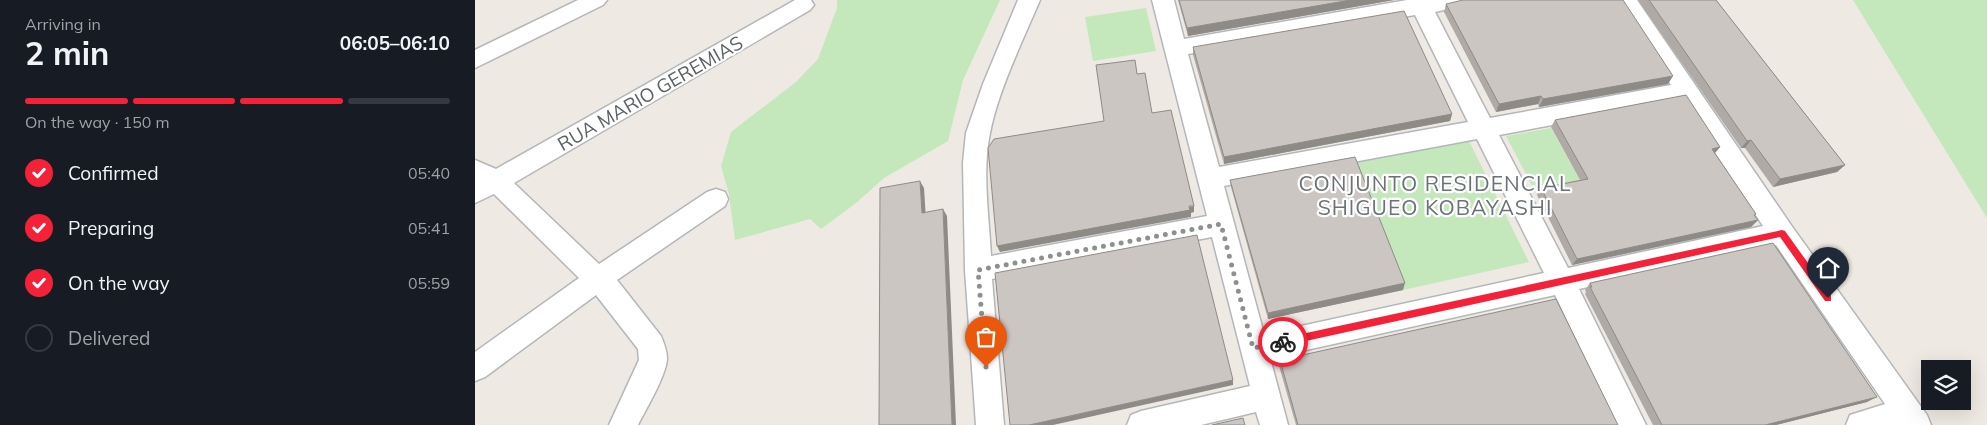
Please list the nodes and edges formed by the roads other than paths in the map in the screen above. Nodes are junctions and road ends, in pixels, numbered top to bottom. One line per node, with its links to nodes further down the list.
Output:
1 (596, 0): 9 (street)
2 (1029, 0): 17 (street)
3 (1163, 0): 8 (street)
4 (1459, 0): 6 (street)
5 (1626, 0): 10 (street)
6 (1420, 3): 8 (street); 11 (street)
7 (803, 5): 13 (street, RUA MARIO GEREMIAS)
8 (1176, 48): 12 (street)
9 (475, 60)
10 (1685, 91): 11 (street); 16 (street)
11 (1483, 128): 12 (street); 19 (street)
12 (1209, 179): 15 (street)
13 (482, 181): 18 (street)
14 (716, 199): 18 (street)
15 (1221, 224): 17 (street); 20 (street)
16 (1782, 233): 19 (street); 23 (street)
17 (978, 270): 25 (street)
18 (598, 279): 21 (street); 24 (street)
19 (1561, 280): 20 (street); 28 (street)
20 (1253, 348): 22 (street)
21 (475, 368)
22 (1266, 396): 26 (street); 27 (street)
23 (1913, 418): 29 (street)
24 (623, 425)
25 (990, 425)
26 (1141, 425)
27 (1274, 425)
28 (1632, 425)
29 (1860, 425)

